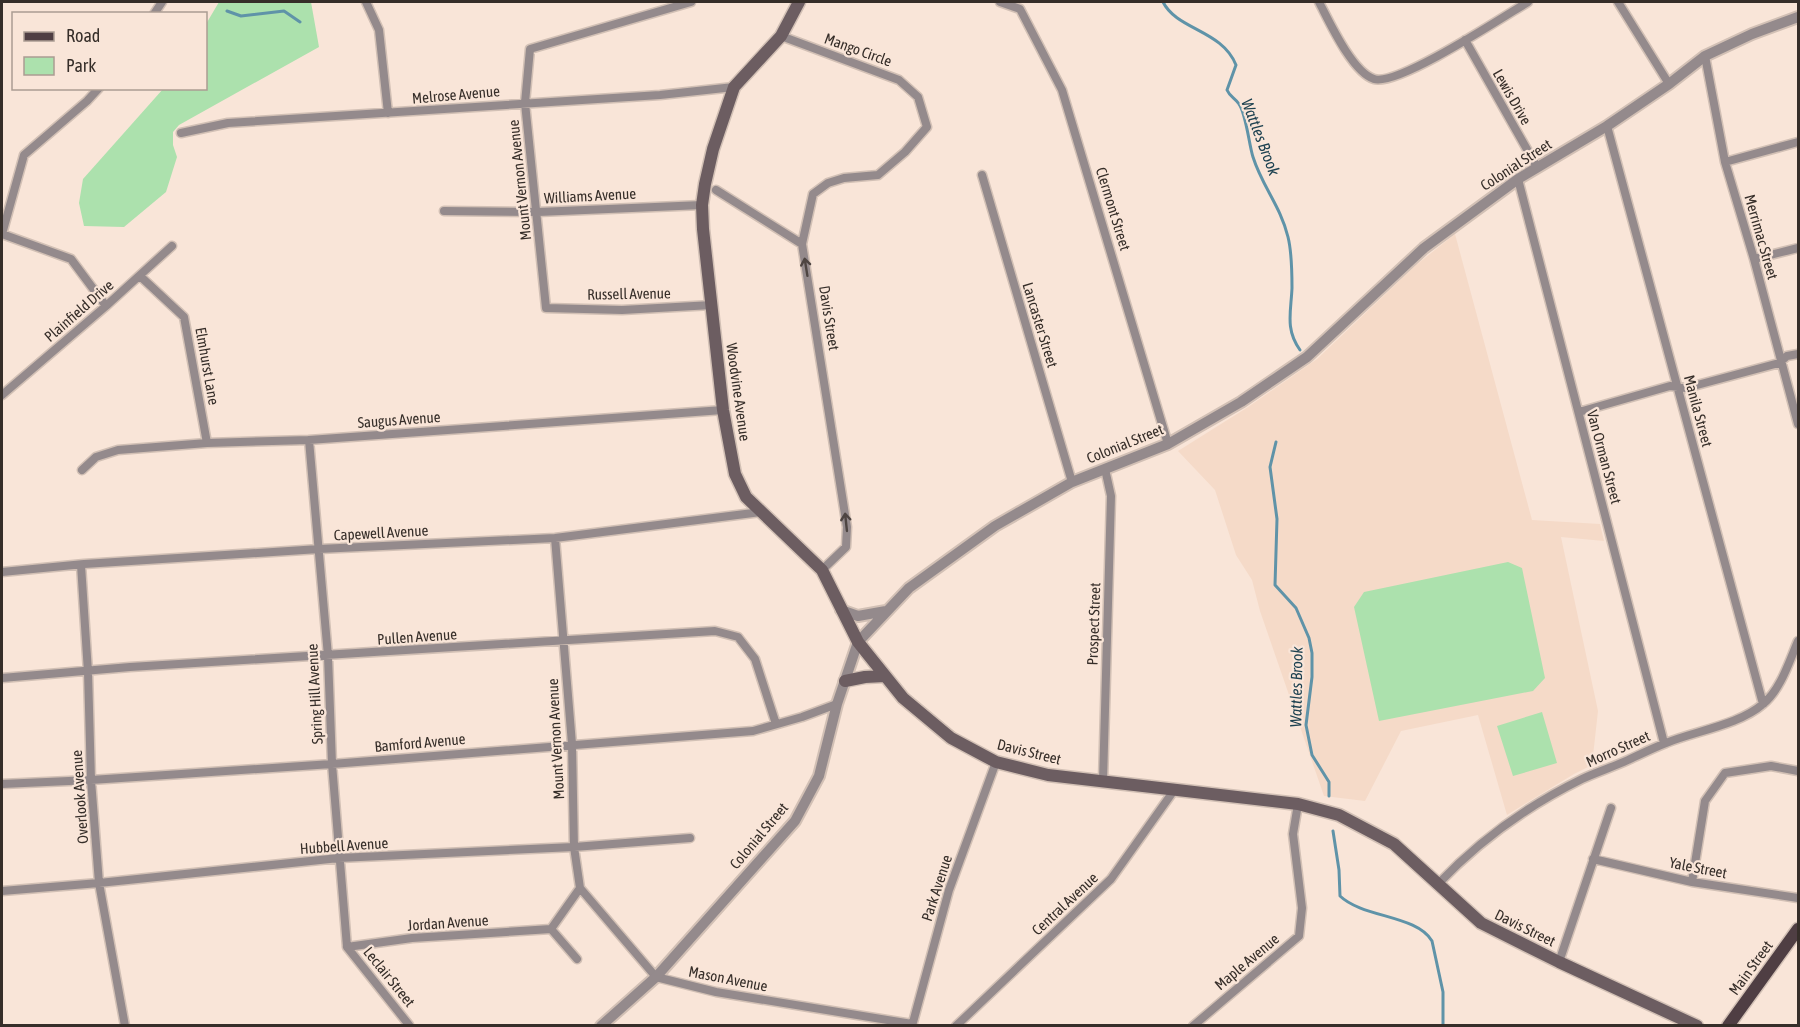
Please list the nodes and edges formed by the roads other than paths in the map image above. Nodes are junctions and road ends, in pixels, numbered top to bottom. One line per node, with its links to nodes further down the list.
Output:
1 (366, 2): 16 (street)
2 (691, 2): 15 (street, Mount Vernon Avenue)
3 (799, 2): 9 (main road)
4 (1000, 2): 46 (street, Clermont Street)
5 (1319, 2): 10 (street)
6 (1528, 2): 10 (street)
7 (1618, 2): 12 (street)
8 (1798, 17): 11 (street, Colonial Street)
9 (781, 36): 13 (main road); 29 (street, Mango Circle)
10 (1465, 40): 21 (street, Lewis Drive)
11 (1704, 56): 12 (street, Colonial Street); 20 (street, Merrimac Street)
12 (1669, 84): 17 (street, Colonial Street)
13 (734, 87): 15 (street, Melrose Avenue); 24 (main road)
14 (97, 90): 28 (street)
15 (525, 103): 16 (street, Melrose Avenue); 27 (street, Mount Vernon Avenue)
16 (388, 114): 18 (street, Melrose Avenue)
17 (1607, 126): 21 (street, Colonial Street); 39 (street, Manila Street)
18 (181, 134)
19 (1798, 142): 20 (street)
20 (1725, 162): 32 (street, Merrimac Street)
21 (1537, 167): 23 (street, Colonial Street)
22 (982, 175): 49 (street, Lancaster Street)
23 (1518, 178): 42 (street, Van Orman Street); 46 (street, Colonial Street)
24 (710, 187): 25 (main road, Woodvine Avenue); 29 (street)
25 (702, 205): 27 (street, Williams Avenue); 34 (main road, Woodvine Avenue)
26 (444, 211): 27 (street, Williams Avenue)
27 (538, 212): 36 (street, Mount Vernon Avenue)
28 (2, 234): 35 (street)
29 (802, 244): 54 (street, Davis Street, one-way to 29)
30 (172, 246): 33 (street, Plainfield Drive)
31 (1798, 248): 32 (street)
32 (1754, 259): 38 (street, Merrimac Street)
33 (140, 276): 35 (street, Plainfield Drive); 45 (street, Elmhurst Lane)
34 (711, 305): 36 (street, Russell Avenue); 41 (main road, Woodvine Avenue)
35 (106, 306): 40 (street, Plainfield Drive)
36 (546, 308)
37 (1798, 354): 38 (street)
38 (1782, 361): 39 (street); 43 (street, Merrimac Street)
39 (1678, 387): 42 (street); 67 (street, Manila Street)
40 (2, 395)
41 (723, 410): 44 (street, Saugus Avenue); 50 (main road, Woodvine Avenue)
42 (1579, 412): 69 (street, Van Orman Street)
43 (1798, 424)
44 (309, 440): 45 (street, Saugus Avenue); 52 (street, Spring Hill Avenue)
45 (207, 443): 48 (street, Saugus Avenue)
46 (1168, 444): 47 (street, Colonial Street)
47 (1105, 469): 49 (street, Colonial Street); 75 (street, Prospect Street)
48 (82, 470)
49 (1072, 482): 57 (street, Colonial Street)
50 (761, 512): 51 (street, Capewell Avenue); 54 (main road, Woodvine Avenue)
51 (555, 538): 52 (street, Capewell Avenue); 58 (street, Mount Vernon Avenue)
52 (319, 549): 53 (street, Capewell Avenue); 61 (street, Spring Hill Avenue)
53 (81, 565): 55 (street, Capewell Avenue); 62 (street, Overlook Avenue)
54 (822, 570): 56 (main road, Davis Street)
55 (2, 572)
56 (842, 610): 57 (street); 60 (main road, Davis Street)
57 (887, 611): 60 (street, Colonial Street)
58 (564, 641): 61 (street, Pullen Avenue); 68 (street, Pullen Avenue); 70 (street, Mount Vernon Avenue)
59 (1798, 641): 67 (street, Morro Street)
60 (858, 642): 63 (main road, Davis Street); 65 (street, Colonial Street)
61 (328, 656): 62 (street, Pullen Avenue); 72 (street, Spring Hill Avenue)
62 (88, 672): 64 (street, Pullen Avenue); 74 (street, Overlook Avenue)
63 (885, 676): 65 (main road); 71 (main road, Davis Street)
64 (2, 678)
65 (844, 681): 66 (street, Colonial Street)
66 (837, 704): 68 (street, Bamford Avenue); 95 (street, Colonial Street)
67 (1763, 704): 69 (street, Morro Street)
68 (776, 724): 70 (street, Bamford Avenue)
69 (1664, 743): 86 (street, Morro Street)
70 (572, 744): 72 (street, Bamford Avenue); 81 (street, Mount Vernon Avenue)
71 (996, 762): 75 (main road, Davis Street); 97 (street, Park Avenue)
72 (332, 764): 74 (street, Bamford Avenue); 82 (street, Spring Hill Avenue)
73 (1798, 771): 84 (street)
74 (91, 780): 76 (street, Bamford Avenue); 85 (street, Overlook Avenue)
75 (1103, 781): 77 (main road, Davis Street)
76 (2, 784)
77 (1175, 789): 78 (main road, Davis Street); 100 (street, Central Avenue)
78 (1298, 804): 86 (main road, Davis Street); 101 (street, Maple Avenue)
79 (1611, 808): 83 (street)
80 (690, 838): 81 (street, Hubbell Avenue)
81 (574, 847): 82 (street, Hubbell Avenue); 87 (street, Mount Vernon Avenue)
82 (339, 858): 85 (street, Hubbell Avenue); 92 (street, Spring Hill Avenue)
83 (1593, 859): 84 (street, Yale Street); 94 (street)
84 (1692, 882): 89 (street, Yale Street)
85 (99, 883): 88 (street, Hubbell Avenue); 98 (street, Overlook Avenue)
86 (1438, 884): 94 (main road, Davis Street)
87 (580, 888): 90 (street); 95 (street)
88 (2, 891)
89 (1798, 897)
90 (551, 929): 92 (street, Jordan Avenue); 93 (street)
91 (1798, 929): 103 (main road, Main Street)
92 (347, 947): 96 (street, Leclair Street)
93 (577, 958)
94 (1559, 962): 102 (main road, Davis Street)
95 (656, 977): 97 (street, Mason Avenue); 99 (street, Colonial Street)
96 (409, 1025)
97 (912, 1025)
98 (125, 1026)
99 (601, 1026)
100 (956, 1026)
101 (1193, 1026)
102 (1697, 1026)
103 (1728, 1026)

